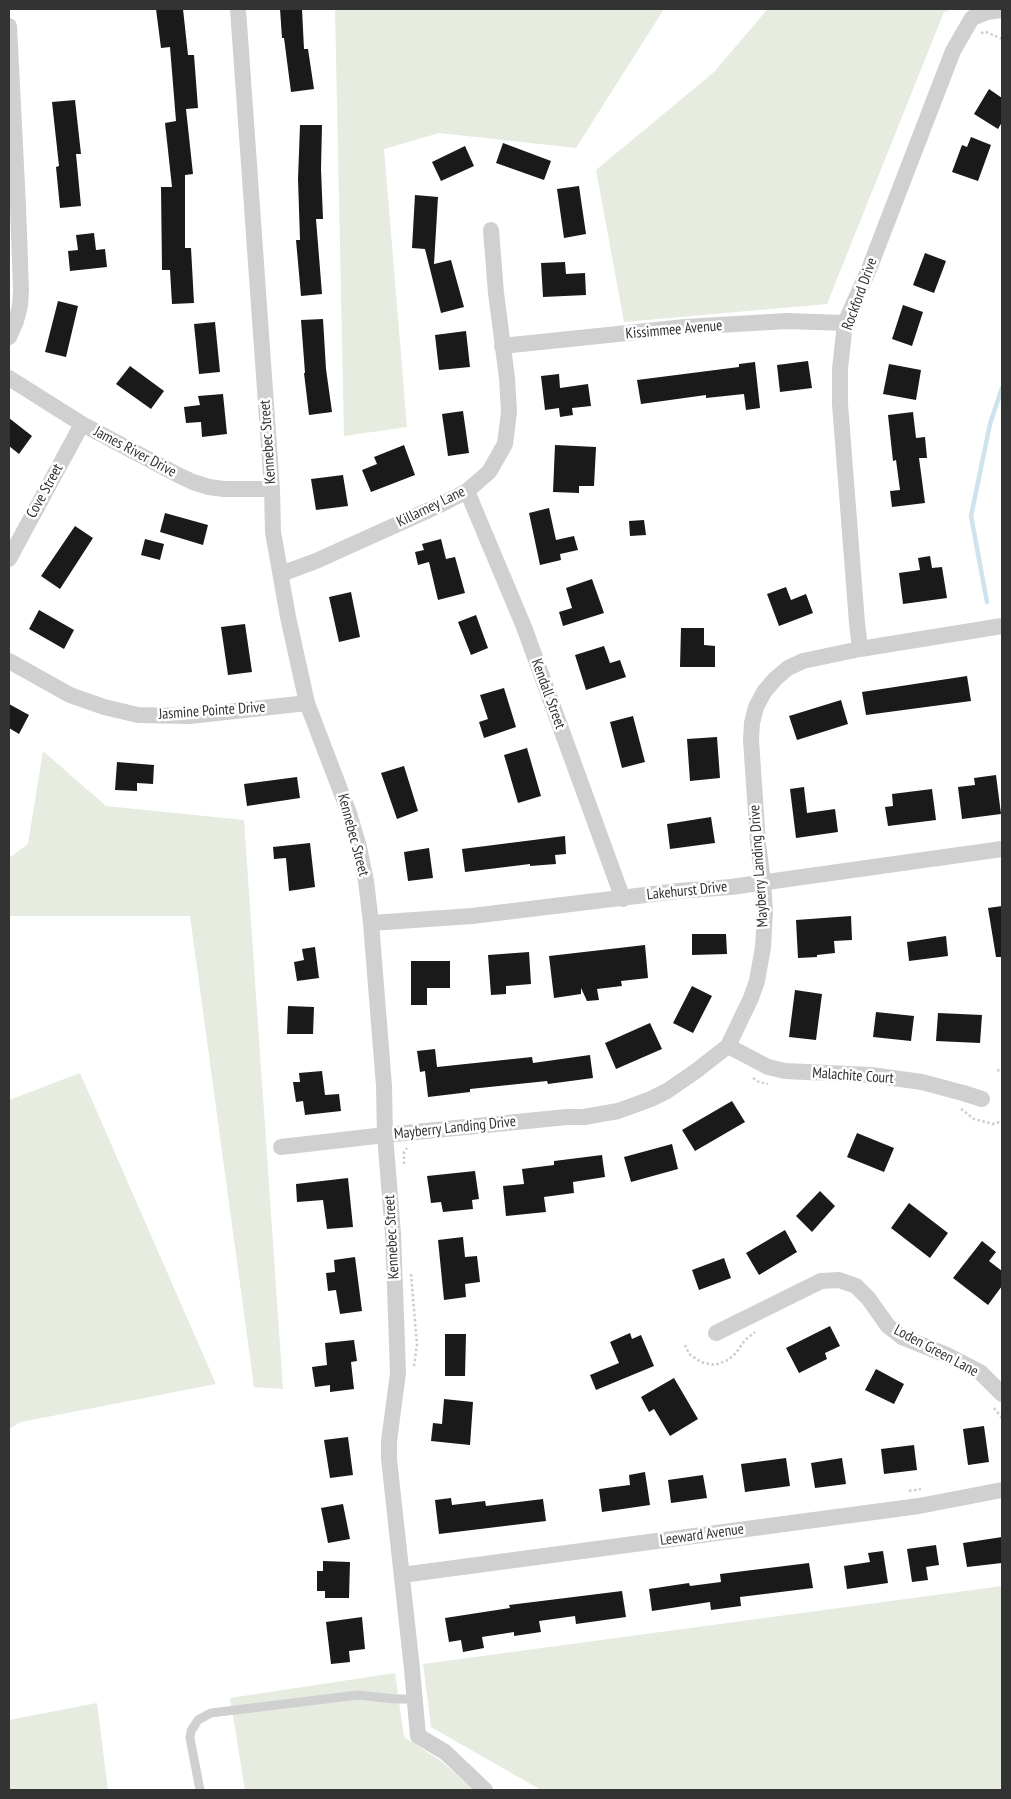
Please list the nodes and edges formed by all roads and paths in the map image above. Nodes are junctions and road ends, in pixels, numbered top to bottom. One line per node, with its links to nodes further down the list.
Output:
1 (238, 9): 12 (street, Kennebec Street)
2 (1002, 10): 7 (street, Rockford Drive)
3 (9, 26): 8 (street)
4 (979, 33): 5 (path)
5 (1002, 39)
6 (491, 230): 9 (street, Killarney Lane)
7 (845, 323): 9 (street, Kissimmee Avenue); 17 (street, Rockford Drive)
8 (9, 337)
9 (502, 346): 13 (street, Killarney Lane)
10 (9, 378): 11 (street, James River Drive)
11 (82, 424): 12 (street, James River Drive); 14 (street, Cove Street)
12 (272, 489): 15 (street, Kennebec Street)
13 (467, 491): 15 (street, Killarney Lane); 22 (street, Kendall Street)
14 (9, 558)
15 (281, 574): 19 (street, Kennebec Street)
16 (1002, 626): 17 (street, Mayberry Landing Drive)
17 (860, 649): 21 (street, Mayberry Landing Drive)
18 (9, 661): 19 (street, Jasmine Pointe Drive)
19 (307, 703): 23 (street, Kennebec Street)
20 (1002, 849): 21 (street, Lakehurst Drive)
21 (763, 882): 22 (street, Lakehurst Drive); 24 (street, Mayberry Landing Drive)
22 (623, 899): 23 (street, Lakehurst Drive)
23 (371, 923): 32 (street, Kennebec Street)
24 (728, 1046): 29 (street, Malachite Court); 32 (street, Mayberry Landing Drive)
25 (997, 1070): 26 (path)
26 (1002, 1071)
27 (747, 1073): 28 (path)
28 (776, 1086)
29 (982, 1099)
30 (959, 1108): 31 (path)
31 (1002, 1121)
32 (385, 1135): 33 (street, Mayberry Landing Drive); 46 (street, Kennebec Street)
33 (281, 1147)
34 (411, 1147): 35 (path)
35 (404, 1169)
36 (411, 1270): 40 (path)
37 (756, 1330): 39 (path)
38 (716, 1333): 41 (street, Loden Green Lane)
39 (685, 1345)
40 (414, 1368)
41 (997, 1400): 42 (path)
42 (1002, 1418)
43 (924, 1488): 45 (path)
44 (1002, 1490): 46 (street, Leeward Avenue)
45 (905, 1491)
46 (402, 1575): 47 (street, Kennebec Street)
47 (415, 1699): 48 (lane); 49 (street, Kennebec Street)
48 (200, 1790)
49 (485, 1790)

